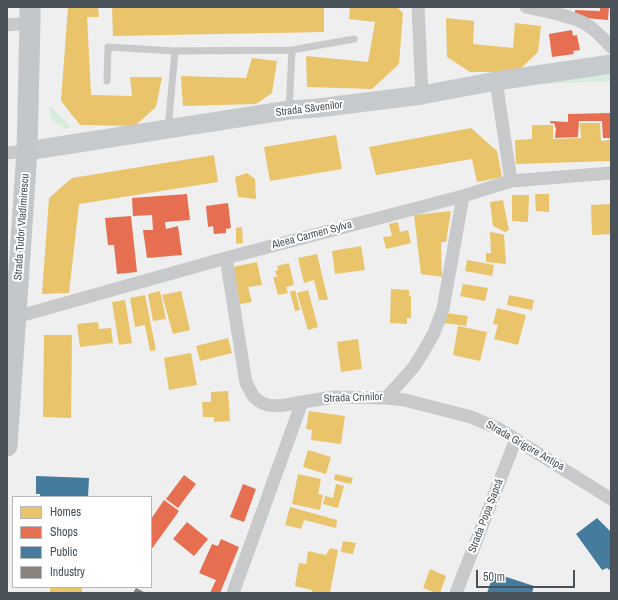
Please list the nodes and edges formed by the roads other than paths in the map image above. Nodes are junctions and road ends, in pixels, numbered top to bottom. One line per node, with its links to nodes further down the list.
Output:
1 (418, 7): 12 (street)
2 (526, 7): 6 (street)
3 (30, 15): 4 (street); 15 (main road, Strada Tudor Vladimirescu)
4 (7, 25)
5 (354, 39): 7 (lane)
6 (611, 47)
7 (292, 50): 8 (lane); 13 (lane)
8 (175, 51): 10 (lane); 14 (lane)
9 (611, 64): 11 (street, Strada Săvenilor)
10 (106, 81)
11 (496, 81): 12 (street, Strada Săvenilor); 17 (street)
12 (422, 94): 13 (street, Strada Săvenilor)
13 (289, 110): 14 (street, Strada Săvenilor)
14 (168, 129): 15 (street, Strada Săvenilor)
15 (17, 152): 20 (main road, Strada Tudor Vladimirescu)
16 (611, 173): 17 (street, Aleea Carmen Sylva)
17 (511, 181): 18 (street, Aleea Carmen Sylva)
18 (463, 196): 19 (street, Aleea Carmen Sylva); 21 (street, Strada Crinilor)
19 (226, 258): 20 (street, Aleea Carmen Sylva); 22 (street)
20 (16, 316): 24 (main road, Strada Tudor Vladimirescu)
21 (386, 398): 22 (street, Strada Crinilor); 23 (street, Strada Grigore Antipa)
22 (302, 402): 26 (street)
23 (516, 439): 25 (street, Strada Grigore Antipa); 27 (street, Strada Popa Șapcă)
24 (7, 446)
25 (611, 499)
26 (233, 593)
27 (456, 593)

